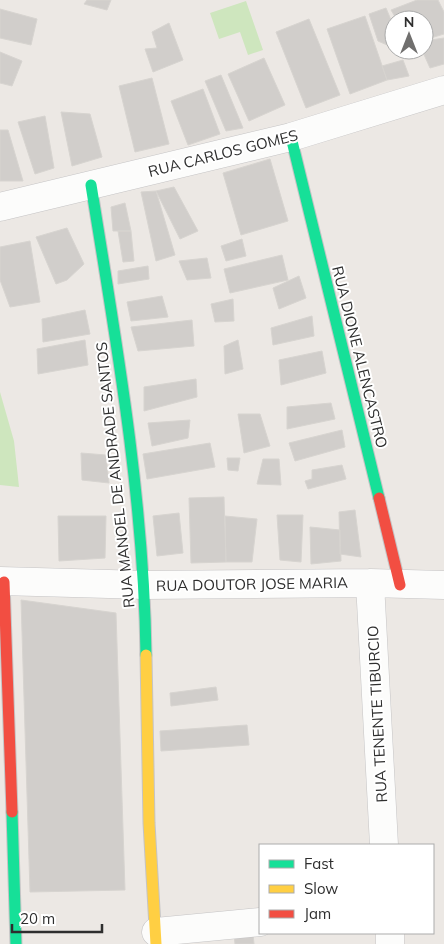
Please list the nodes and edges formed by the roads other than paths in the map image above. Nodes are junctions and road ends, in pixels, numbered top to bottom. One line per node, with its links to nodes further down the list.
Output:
1 (444, 90): 2 (street, RUA CARLOS GOMES)
2 (291, 138): 3 (street, RUA CARLOS GOMES); 8 (street, RUA DIONE ALENCASTRO)
3 (91, 185): 4 (street, RUA CARLOS GOMES); 7 (street, RUA MANOEL DE ANDRADE SANTOS)
4 (0, 207)
5 (2, 582): 7 (street, RUA DOUTOR JOSE MARIA); 13 (street)
6 (370, 582): 7 (street, RUA DOUTOR JOSE MARIA); 8 (street, RUA DOUTOR JOSE MARIA); 10 (street, RUA TENENTE TIBURCIO)
7 (145, 584): 12 (street, RUA MANOEL DE ANDRADE SANTOS)
8 (400, 584): 9 (street, RUA DOUTOR JOSE MARIA)
9 (444, 585)
10 (384, 844)
11 (259, 922): 12 (street)
12 (156, 938)
13 (16, 944)

